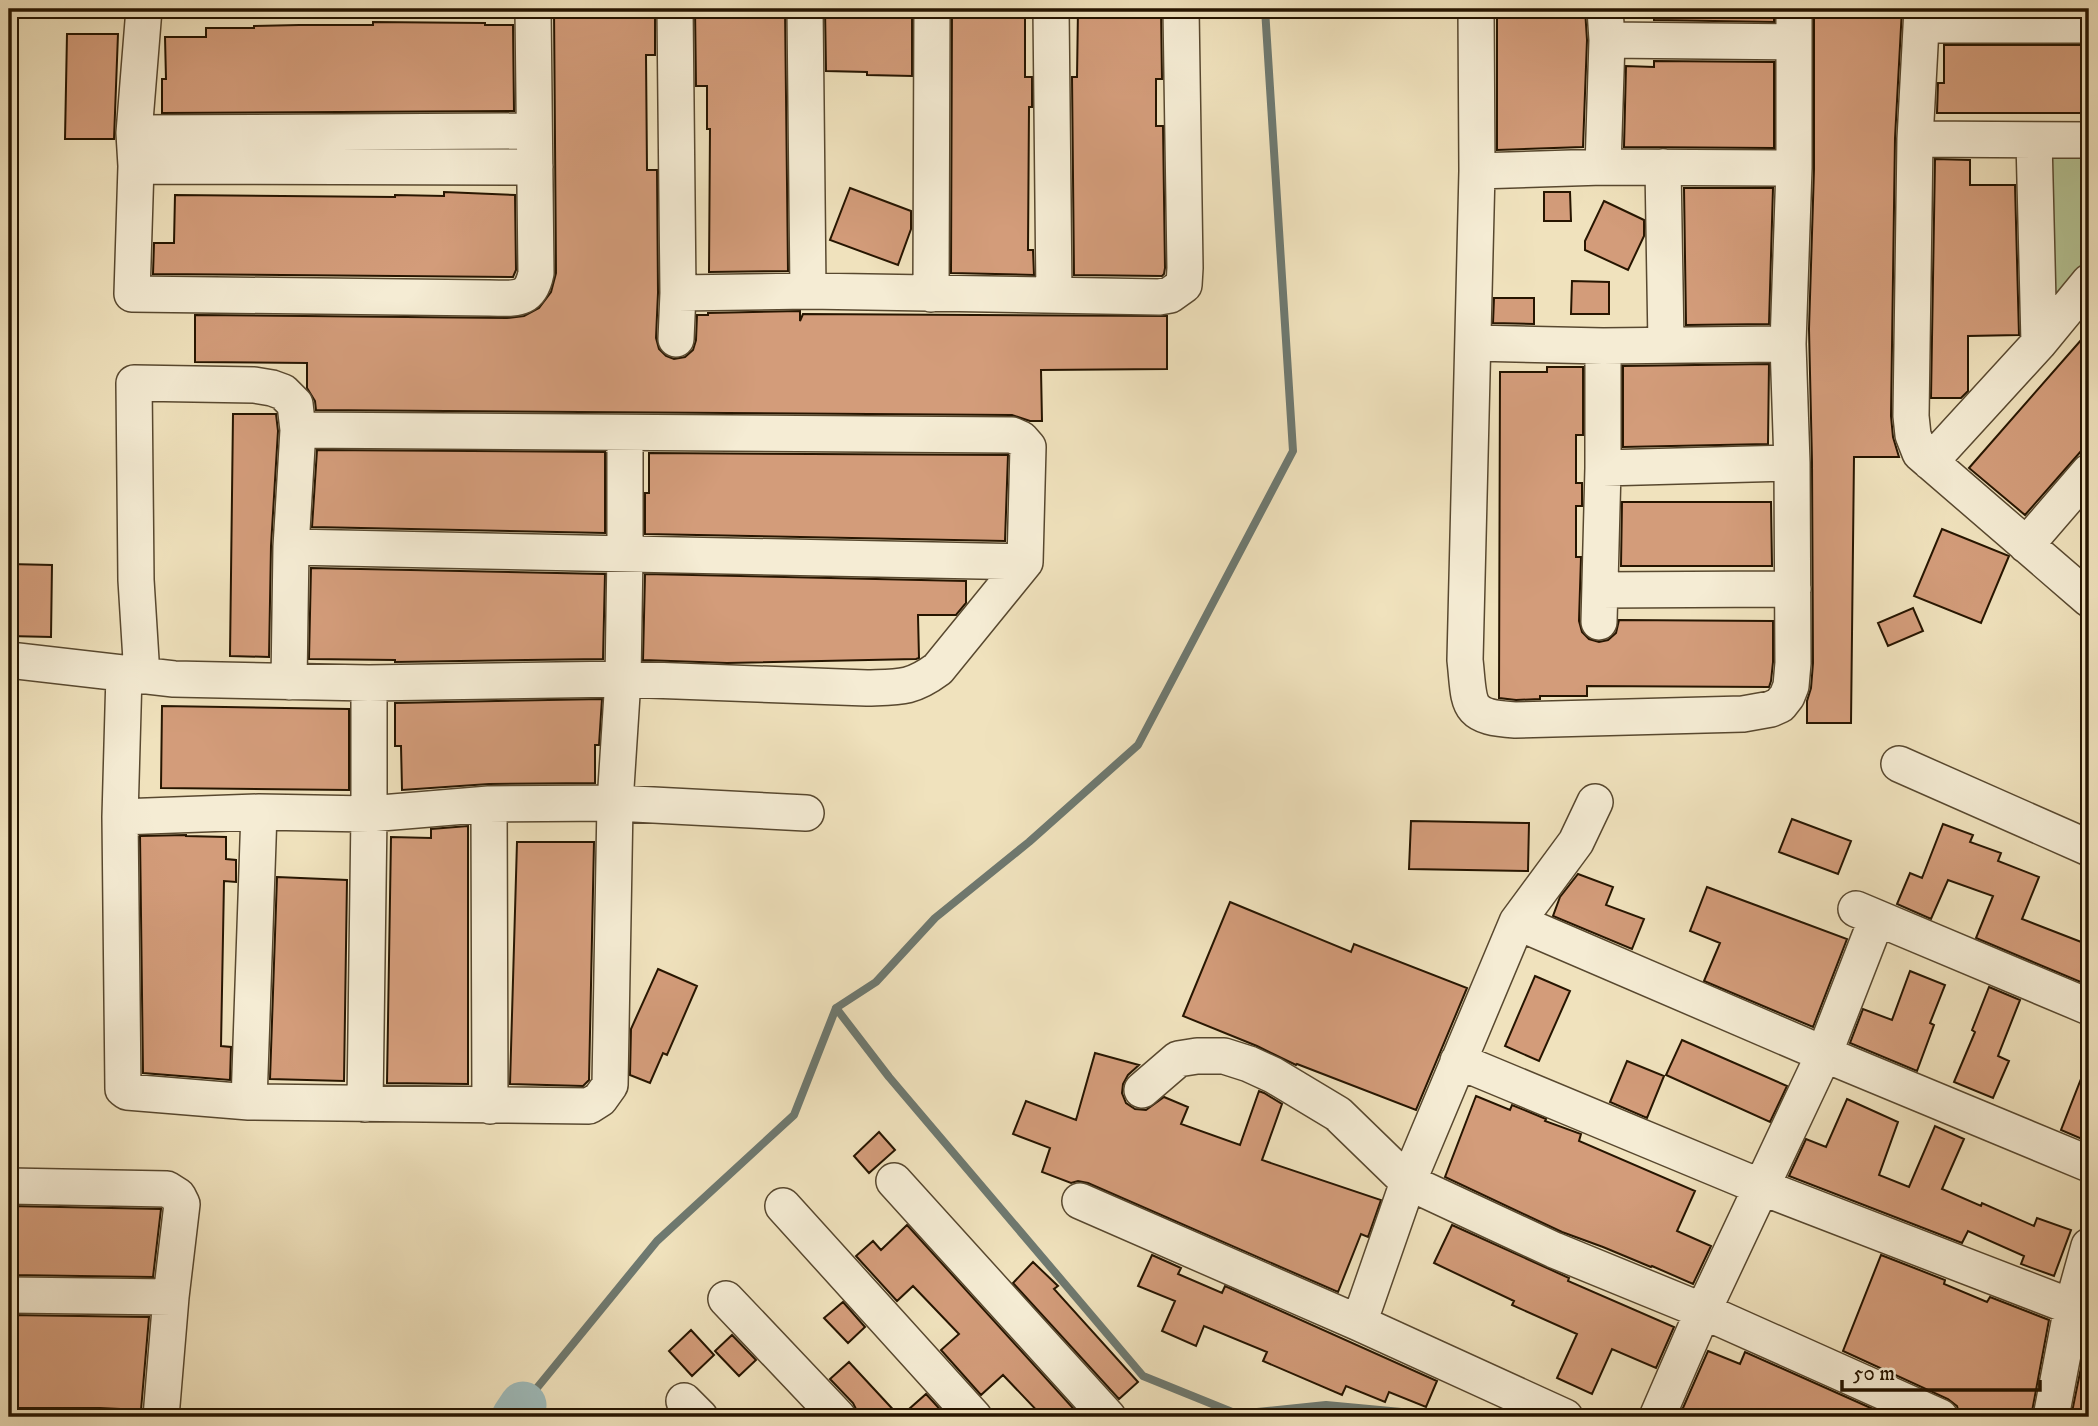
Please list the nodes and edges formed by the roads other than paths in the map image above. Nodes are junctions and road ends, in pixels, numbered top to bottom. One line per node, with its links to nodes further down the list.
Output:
1 (144, 9): 17 (street)
2 (533, 9): 13 (street)
3 (675, 9): 25 (street)
4 (805, 9): 24 (street)
5 (932, 9): 26 (street)
6 (1051, 9): 27 (street)
7 (1181, 9): 27 (street)
8 (1476, 9): 22 (street)
9 (1922, 17): 12 (street); 14 (street)
10 (1606, 24): 11 (street); 19 (street)
11 (1794, 25): 21 (street)
12 (2089, 25)
13 (534, 131): 17 (street); 18 (street)
14 (1914, 139): 16 (street); 36 (street)
15 (2089, 139): 16 (street)
16 (2034, 140): 30 (street)
17 (135, 150): 18 (street); 18 (street)
18 (535, 167)
19 (1603, 167): 20 (street); 22 (street)
20 (1663, 167): 21 (street); 31 (street)
21 (1794, 167): 32 (street)
22 (1477, 171): 29 (street)
23 (2089, 282): 30 (street)
24 (808, 291): 25 (street); 26 (street)
25 (678, 293): 28 (street)
26 (931, 294): 27 (street)
27 (1054, 295)
28 (676, 339)
29 (1474, 343): 33 (street); 44 (street)
30 (2039, 343): 36 (street)
31 (1665, 344): 32 (street); 33 (street)
32 (1788, 344): 37 (street)
33 (1603, 346): 38 (street)
34 (298, 430): 35 (street); 41 (street); 47 (street)
35 (625, 434): 42 (street); 43 (street)
36 (1930, 462): 40 (street)
37 (1792, 463): 38 (street); 44 (street)
38 (1603, 468): 44 (street)
39 (2089, 472): 40 (street)
40 (2026, 545): 45 (street)
41 (291, 547): 42 (street); 49 (street)
42 (625, 553): 43 (street); 48 (street)
43 (1025, 562): 48 (street)
44 (1793, 589)
45 (2089, 599)
46 (9, 660): 47 (street)
47 (133, 675): 49 (street); 58 (street)
48 (623, 678): 50 (street); 53 (street)
49 (289, 682): 50 (street)
50 (369, 683): 57 (street)
51 (1899, 764): 59 (street)
52 (1595, 802): 60 (street)
53 (615, 803): 54 (street); 56 (street); 67 (street)
54 (489, 804): 57 (street); 67 (street)
55 (259, 812): 57 (street); 58 (street); 65 (street)
56 (806, 813)
57 (369, 814): 66 (street)
58 (120, 817): 65 (street)
59 (2089, 848)
60 (1517, 922): 62 (street); 63 (street)
61 (2089, 1007): 62 (street)
62 (1824, 1054): 68 (street); 72 (street)
63 (1458, 1061): 70 (street); 72 (street)
64 (1142, 1090): 70 (street)
65 (249, 1102): 66 (street)
66 (365, 1104): 67 (street)
67 (489, 1106)
68 (2089, 1164)
69 (894, 1181): 85 (street)
70 (1408, 1182): 80 (street); 81 (street)
71 (9, 1186): 77 (street)
72 (1761, 1187): 79 (street); 80 (street)
73 (1080, 1201): 81 (street)
74 (783, 1206): 84 (street)
75 (2089, 1246): 79 (street)
76 (9, 1295): 77 (street)
77 (171, 1297): 82 (street)
78 (726, 1299): 83 (street)
79 (2073, 1307): 89 (street)
80 (1703, 1311): 87 (street); 88 (street)
81 (1359, 1323): 86 (street)
82 (161, 1417)
83 (838, 1417)
84 (974, 1417)
85 (1108, 1417)
86 (1565, 1417)
87 (1657, 1417)
88 (1940, 1417)
89 (2051, 1417)

